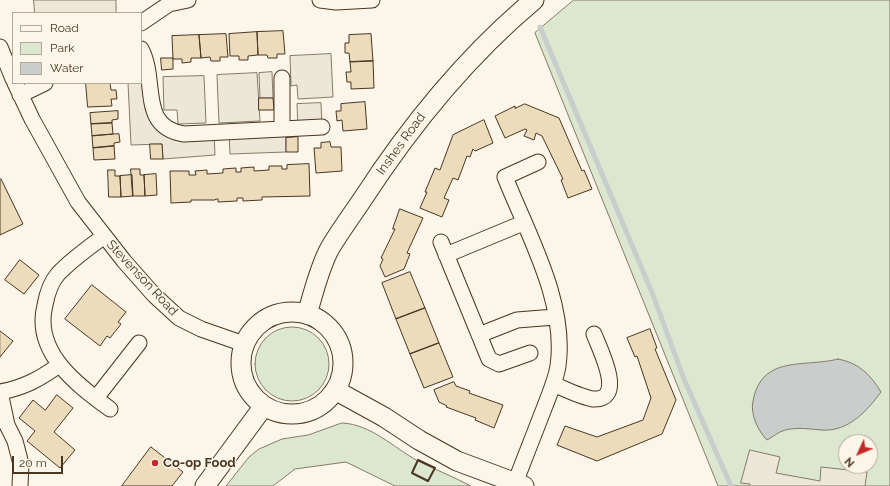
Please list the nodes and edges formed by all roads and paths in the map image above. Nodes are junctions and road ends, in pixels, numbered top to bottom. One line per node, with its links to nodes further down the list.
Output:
1 (188, 0): 6 (street)
2 (320, 0): 3 (street)
3 (364, 0): 4 (street)
4 (372, 0)
5 (534, 0): 18 (street, Inshes Road)
6 (142, 22)
7 (0, 48): 9 (street)
8 (142, 51): 14 (street)
9 (12, 77)
10 (282, 78): 14 (street)
11 (40, 84): 12 (street)
12 (17, 89): 17 (street, Stevenson Road)
13 (322, 127): 14 (street)
14 (282, 129)
15 (538, 162): 16 (street)
16 (523, 223): 19 (street); 21 (street)
17 (103, 237): 23 (street, Stevenson Road); 25 (street)
18 (307, 314): 23 (street); 27 (street)
19 (555, 317): 21 (street); 26 (street)
20 (594, 334): 26 (street)
21 (479, 336): 24 (street)
22 (139, 343): 29 (street)
23 (244, 344): 30 (street)
24 (530, 353)
25 (59, 365): 28 (street); 29 (street)
26 (553, 384): 32 (street)
27 (335, 390): 30 (street); 32 (street)
28 (0, 392): 33 (street)
29 (96, 398): 31 (street)
30 (264, 406): 34 (street)
31 (110, 409)
32 (520, 485)
33 (20, 486)
34 (205, 486)

